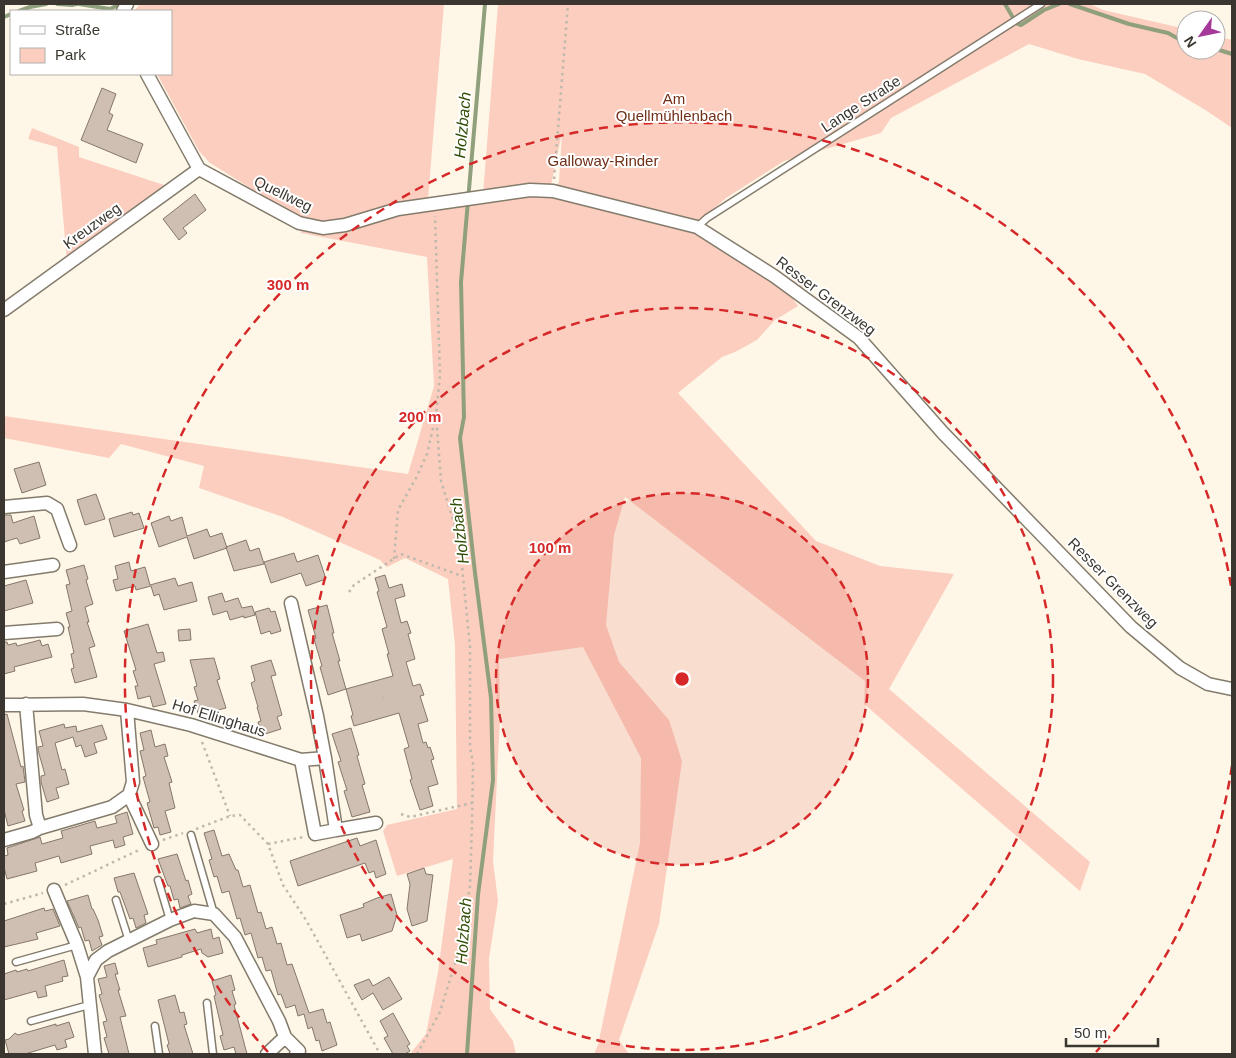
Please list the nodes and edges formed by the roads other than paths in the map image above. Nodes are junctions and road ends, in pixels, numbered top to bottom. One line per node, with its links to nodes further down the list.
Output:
1 (1041, 4): 5 (lane, Lange Straße)
2 (148, 75): 3 (street)
3 (199, 169): 4 (street, Quellweg); 6 (street, Kreuzweg)
4 (553, 191): 5 (street, Resser Grenzweg)
5 (697, 227): 14 (street, Resser Grenzweg)
6 (4, 310)
7 (4, 507): 8 (street)
8 (70, 545)
9 (53, 565): 10 (street)
10 (4, 572)
11 (291, 603): 18 (street)
12 (57, 629): 13 (street)
13 (4, 633)
14 (1232, 689)
15 (26, 704): 16 (street, Hof Ellinghaus); 17 (street, Hof Ellinghaus); 22 (street)
16 (4, 705)
17 (127, 710): 19 (street, Hof Ellinghaus); 20 (street)
18 (325, 758): 19 (street, Hof Ellinghaus); 23 (street)
19 (302, 760): 23 (street)
20 (129, 795): 22 (street); 26 (street)
21 (376, 824): 23 (street)
22 (40, 828): 25 (street)
23 (336, 830)
24 (191, 835): 30 (lane)
25 (4, 840)
26 (152, 844)
27 (158, 880): 31 (lane)
28 (54, 890): 33 (street)
29 (116, 900): 32 (lane)
30 (214, 914): 31 (street); 40 (street)
31 (170, 920): 32 (street)
32 (129, 941): 35 (street)
33 (77, 945): 34 (lane); 35 (street)
34 (16, 962)
35 (87, 976): 37 (street)
36 (207, 1003): 43 (lane)
37 (89, 1005): 38 (lane); 41 (street)
38 (31, 1021)
39 (155, 1026): 42 (lane)
40 (285, 1037): 44 (street); 45 (street)
41 (95, 1054)
42 (159, 1054)
43 (213, 1054)
44 (267, 1054)
45 (296, 1054)

